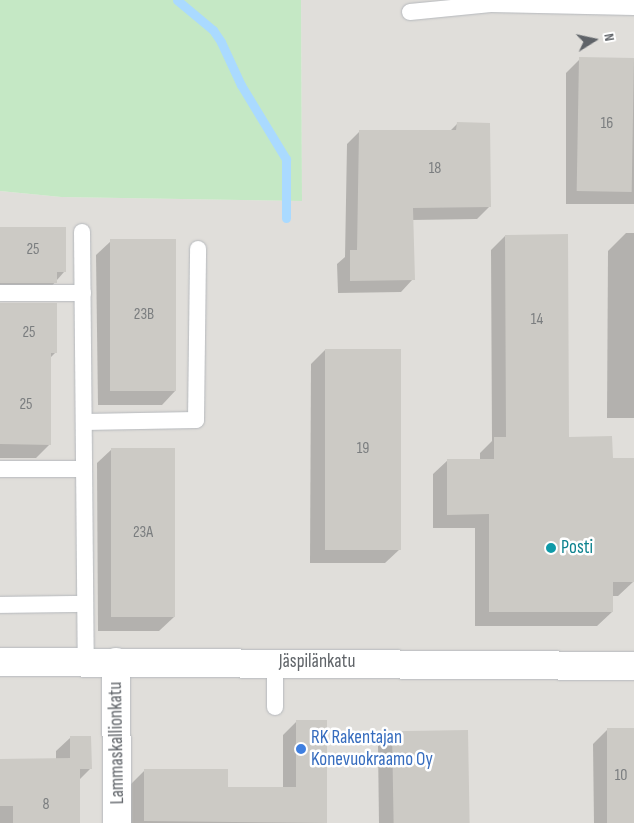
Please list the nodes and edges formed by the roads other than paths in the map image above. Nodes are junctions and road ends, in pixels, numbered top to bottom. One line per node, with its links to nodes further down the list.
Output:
1 (634, 7): 2 (lane)
2 (410, 12)
3 (82, 232): 6 (lane)
4 (198, 249): 7 (lane)
5 (0, 292): 6 (lane)
6 (83, 293): 7 (lane)
7 (84, 422): 9 (lane)
8 (0, 469): 9 (lane)
9 (84, 469): 10 (lane)
10 (85, 604): 11 (lane); 13 (lane)
11 (0, 605)
12 (0, 662): 13 (street, Jäspilänkatu)
13 (86, 662): 14 (street, Jäspilänkatu)
14 (116, 662): 15 (street, Jäspilänkatu); 18 (street, Lammaskallionkatu)
15 (274, 662): 16 (street, Jäspilänkatu); 17 (lane)
16 (634, 666)
17 (274, 707)
18 (117, 823)

